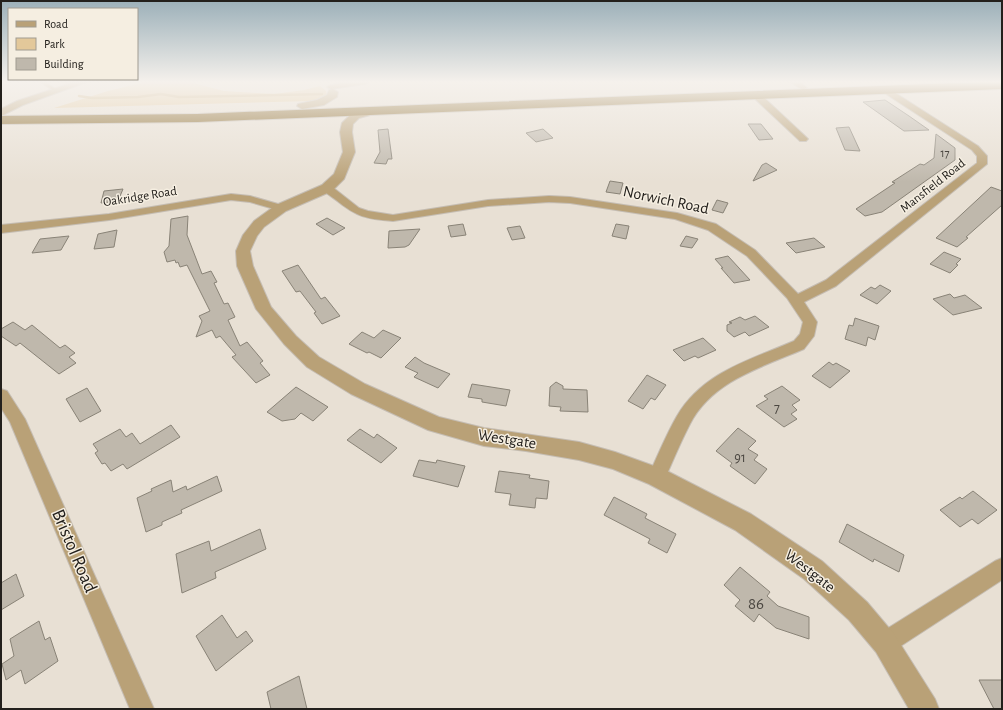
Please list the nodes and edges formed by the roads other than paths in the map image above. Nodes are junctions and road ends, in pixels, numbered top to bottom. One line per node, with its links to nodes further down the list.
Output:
1 (234, 115): 6 (highway)
2 (336, 115): 7 (street, Westgate)
3 (358, 115): 7 (street)
4 (778, 115): 8 (street)
5 (925, 115): 12 (street, Mansfield Road)
6 (1, 120)
7 (346, 132): 9 (street, Westgate)
8 (803, 139)
9 (327, 188): 10 (street, Westgate); 12 (street, Norwich Road)
10 (281, 208): 11 (street, Oakridge Road); 14 (street, Westgate)
11 (1, 229)
12 (796, 300): 14 (street, Norwich Road)
13 (1, 395): 17 (street, Bristol Road)
14 (657, 477): 16 (street, Westgate)
15 (1002, 568): 16 (street)
16 (885, 643): 18 (street, Westgate)
17 (142, 709)
18 (925, 709)

